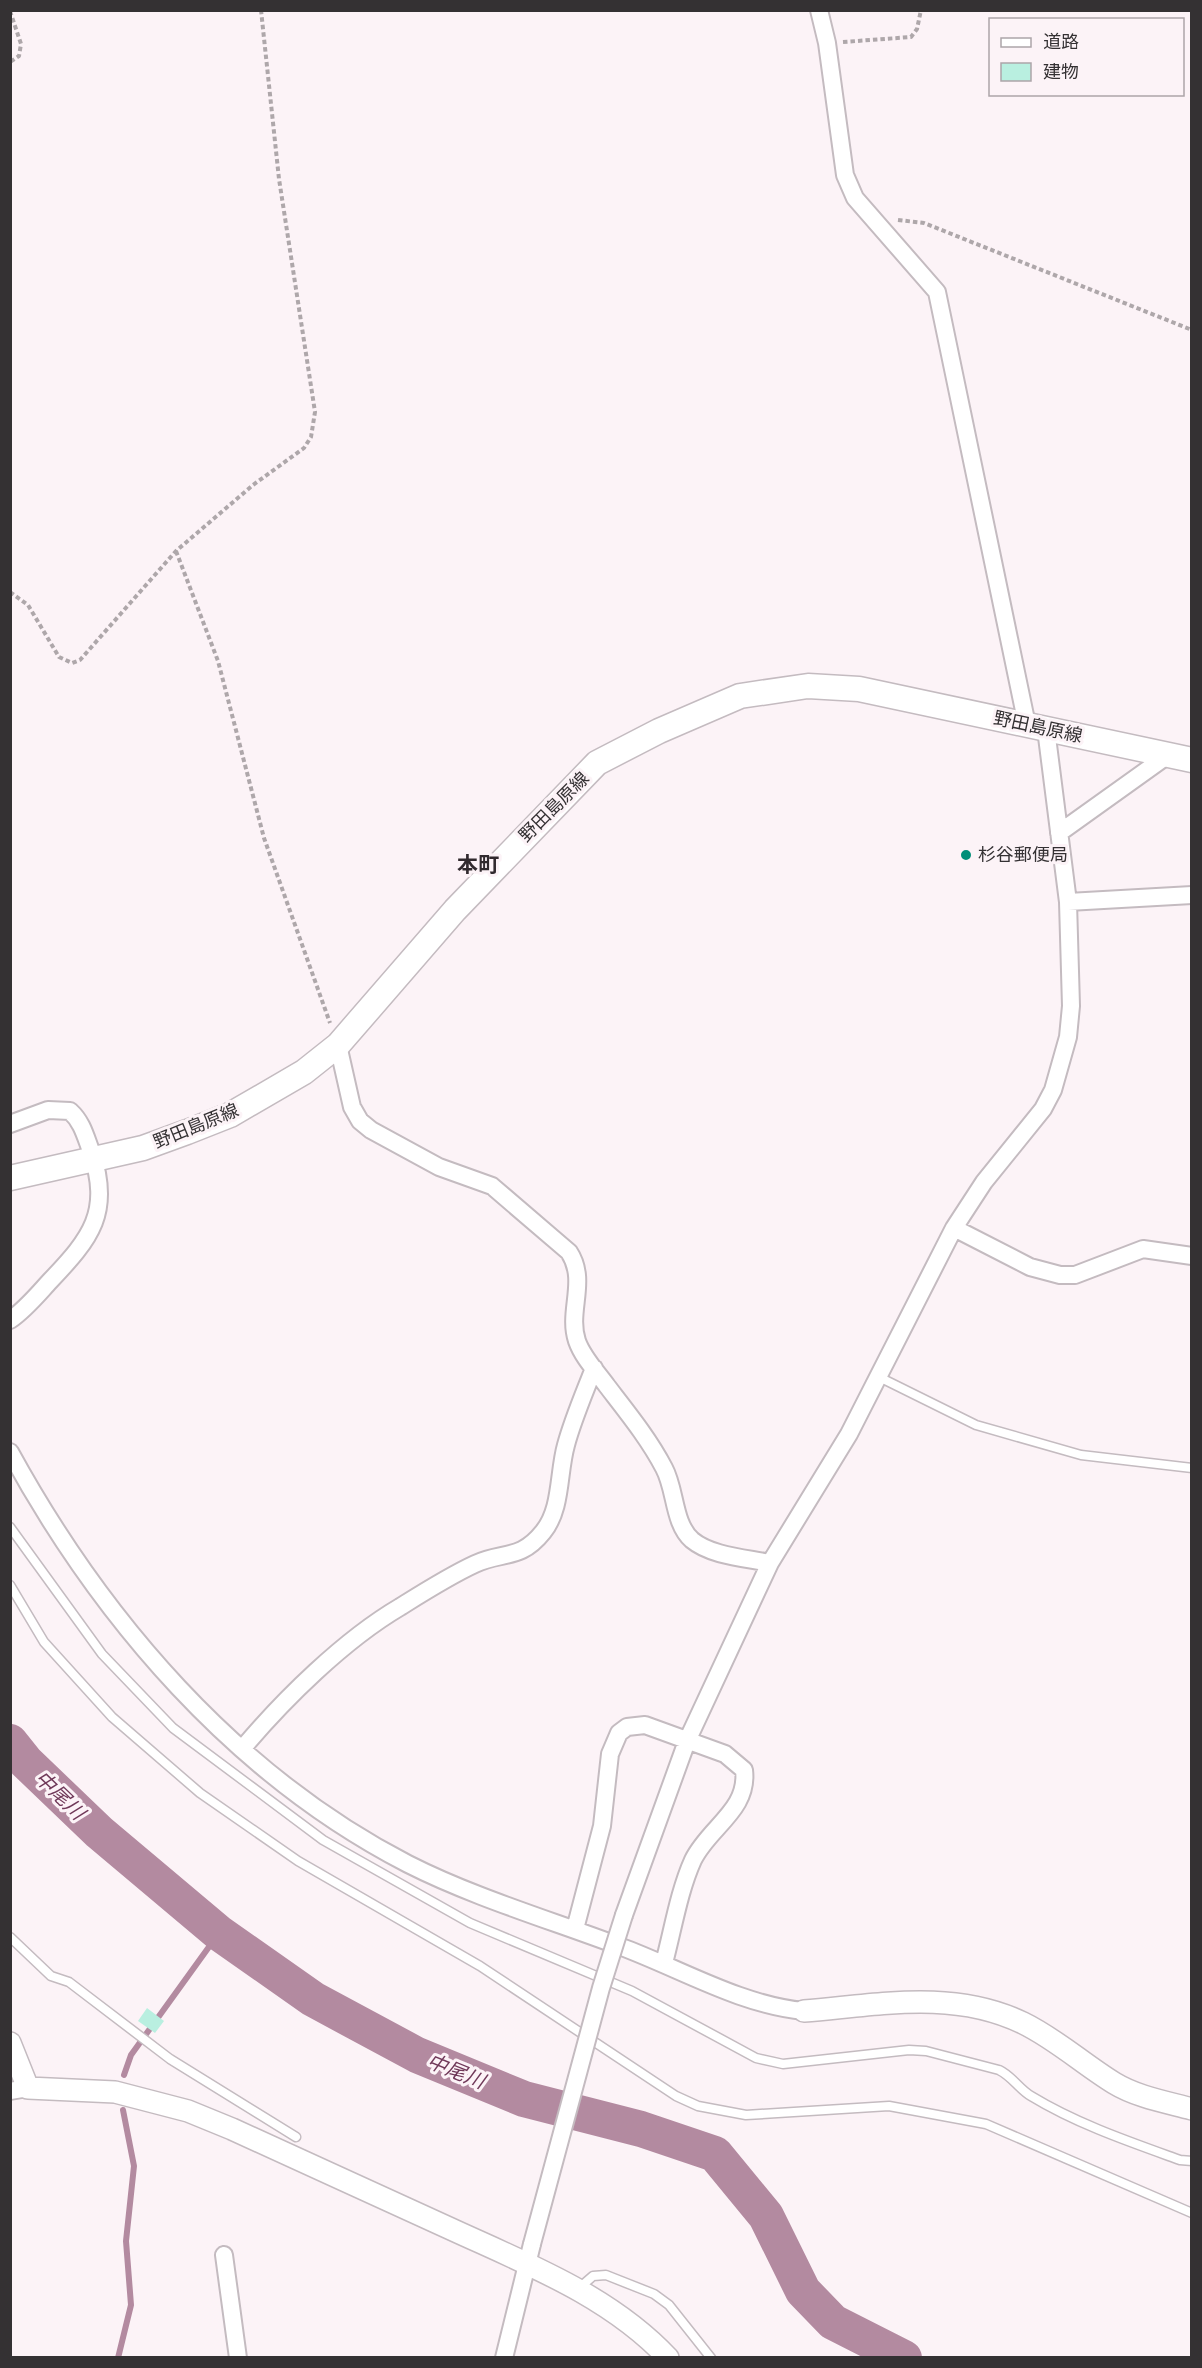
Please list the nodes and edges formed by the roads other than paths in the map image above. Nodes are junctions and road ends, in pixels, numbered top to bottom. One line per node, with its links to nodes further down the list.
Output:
1 (819, 10): 2 (street)
2 (1037, 727): 3 (main road, 野田島原線); 5 (street); 8 (main road, 野田島原線)
3 (1168, 755): 4 (main road, 野田島原線); 5 (street)
4 (1191, 760)
5 (1059, 833): 7 (street)
6 (1191, 896): 7 (street)
7 (1068, 902): 12 (street)
8 (338, 1045): 10 (main road, 野田島原線); 15 (street)
9 (10, 1124): 10 (street)
10 (94, 1159): 11 (main road, 野田島原線); 14 (street)
11 (10, 1178)
12 (954, 1228): 13 (street); 16 (street)
13 (1191, 1257)
14 (10, 1320)
15 (594, 1368): 20 (street); 23 (street)
16 (879, 1377): 18 (lane); 20 (street)
17 (10, 1452): 23 (street)
18 (1191, 1468)
19 (10, 1527): 32 (lane)
20 (770, 1563): 22 (street)
21 (10, 1585): 33 (lane)
22 (687, 1742): 24 (street); 26 (street); 34 (street, bridge)
23 (242, 1749): 24 (street)
24 (574, 1929): 26 (street)
25 (10, 1937): 31 (lane)
26 (664, 1963): 27 (street)
27 (804, 2011): 30 (street)
28 (10, 2043): 29 (street)
29 (19, 2089): 34 (street)
30 (1191, 2109)
31 (296, 2137)
32 (1191, 2161)
33 (1191, 2213)
34 (529, 2254): 36 (street); 38 (street)
35 (224, 2256): 37 (street)
36 (576, 2290): 39 (street); 40 (lane)
37 (238, 2358)
38 (504, 2358)
39 (668, 2358)
40 (711, 2358)

